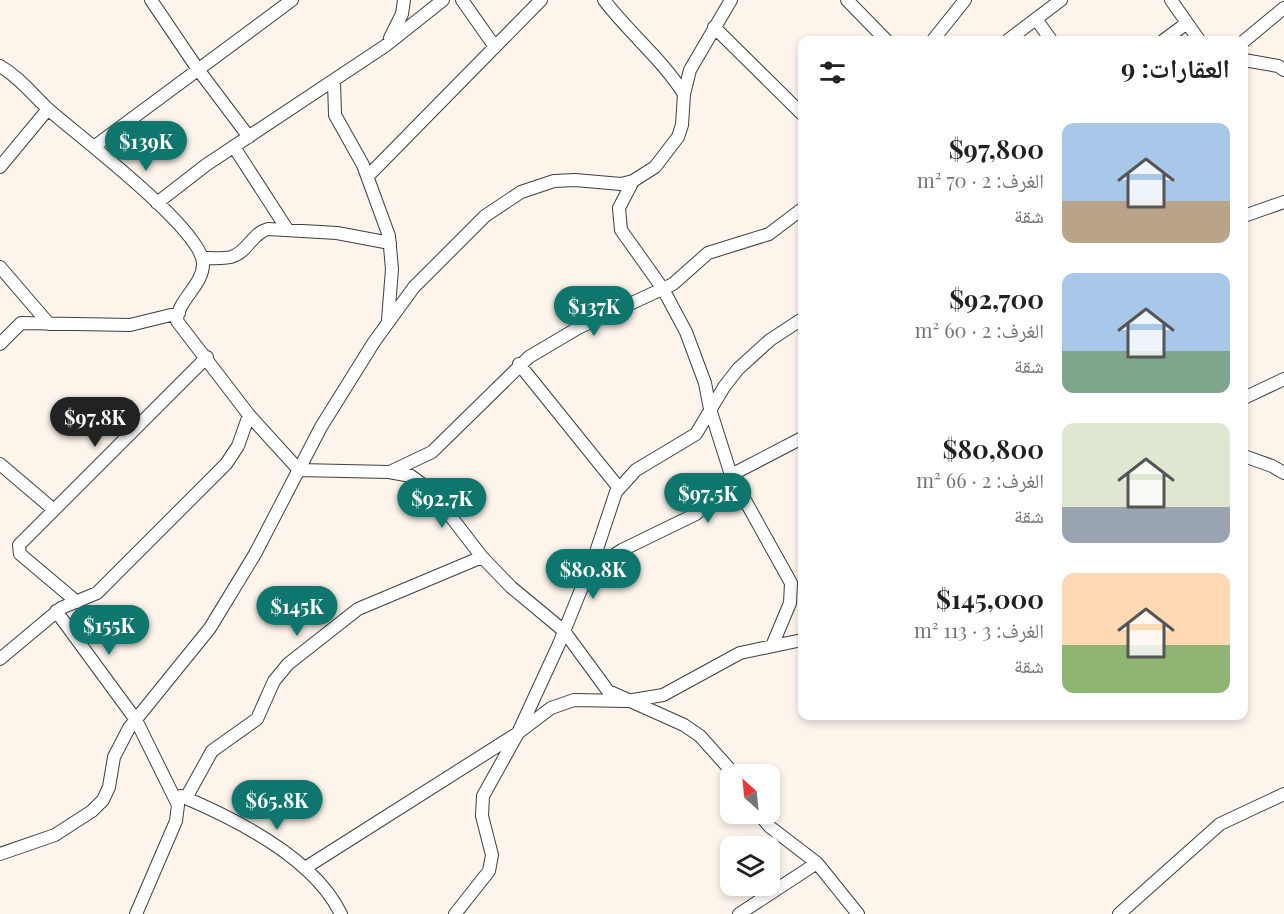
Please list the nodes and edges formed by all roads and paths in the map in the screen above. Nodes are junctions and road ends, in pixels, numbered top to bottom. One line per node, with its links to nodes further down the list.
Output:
1 (153, 0): 29 (street)
2 (292, 0): 29 (street)
3 (404, 0): 25 (street)
4 (443, 0): 25 (street)
5 (462, 0): 26 (street)
6 (542, 0): 26 (street)
7 (604, 0): 32 (street)
8 (731, 0): 13 (street)
9 (847, 0): 18 (street)
10 (964, 0): 19 (street)
11 (1061, 0): 15 (street)
12 (1171, 0): 16 (street)
13 (723, 5): 17 (street)
14 (1284, 8): 24 (street)
15 (1036, 19): 20 (street); 21 (street)
16 (1187, 23): 22 (street); 23 (street)
17 (714, 27): 32 (street); 34 (street)
18 (882, 36)
19 (936, 36)
20 (1013, 36)
21 (1048, 36)
22 (1169, 36)
23 (1196, 36)
24 (1248, 38)
25 (385, 46): 31 (street)
26 (495, 47): 39 (street)
27 (1248, 61): 30 (street)
28 (0, 66): 33 (street)
29 (197, 68): 35 (street); 36 (street)
30 (1284, 70)
31 (334, 81): 35 (street); 39 (street)
32 (684, 94): 40 (street)
33 (48, 109): 36 (street); 38 (street)
34 (798, 110)
35 (249, 137): 37 (street)
36 (95, 146): 42 (street)
37 (234, 147): 42 (street); 45 (street)
38 (0, 167)
39 (368, 176): 46 (street)
40 (633, 181): 49 (street); 51 (street)
41 (1284, 202): 44 (street)
42 (157, 203): 47 (street)
43 (798, 212): 49 (street)
44 (1248, 215)
45 (287, 229): 46 (street); 47 (street)
46 (390, 243): 51 (street)
47 (202, 258): 50 (street)
48 (0, 267): 53 (street)
49 (663, 289): 56 (street); 59 (street)
50 (179, 313): 53 (street); 55 (street)
51 (388, 321): 64 (street)
52 (798, 322): 59 (street)
53 (49, 324): 54 (street)
54 (0, 345)
55 (207, 357): 60 (street); 69 (street)
56 (519, 364): 65 (street); 68 (street)
57 (1284, 379): 58 (street)
58 (1248, 396)
59 (710, 409): 67 (street); 68 (street)
60 (249, 415): 64 (street); 72 (street)
61 (798, 440): 67 (street)
62 (1248, 457): 66 (street)
63 (0, 464): 69 (street)
64 (299, 471): 65 (street); 79 (street)
65 (391, 472): 70 (street)
66 (1284, 473)
67 (731, 475): 71 (street); 76 (street)
68 (619, 488): 71 (street)
69 (54, 510): 72 (street)
70 (482, 557): 74 (street); 84 (street)
71 (588, 572): 74 (street)
72 (77, 602): 73 (street)
73 (56, 611): 77 (street); 79 (street)
74 (564, 631): 78 (street); 80 (street)
75 (798, 641): 76 (street)
76 (772, 646): 78 (street)
77 (0, 659)
78 (627, 701): 80 (street); 81 (street)
79 (136, 720): 82 (street); 86 (street)
80 (518, 733): 88 (street); 91 (street)
81 (725, 764)
82 (173, 793): 84 (street); 89 (street)
83 (1284, 794): 94 (street)
84 (186, 798): 88 (street)
85 (768, 824): 87 (street)
86 (0, 854)
87 (817, 863): 92 (street); 93 (street)
88 (305, 868): 90 (street)
89 (136, 914)
90 (341, 914)
91 (455, 914)
92 (739, 914)
93 (858, 914)
94 (1119, 914)

